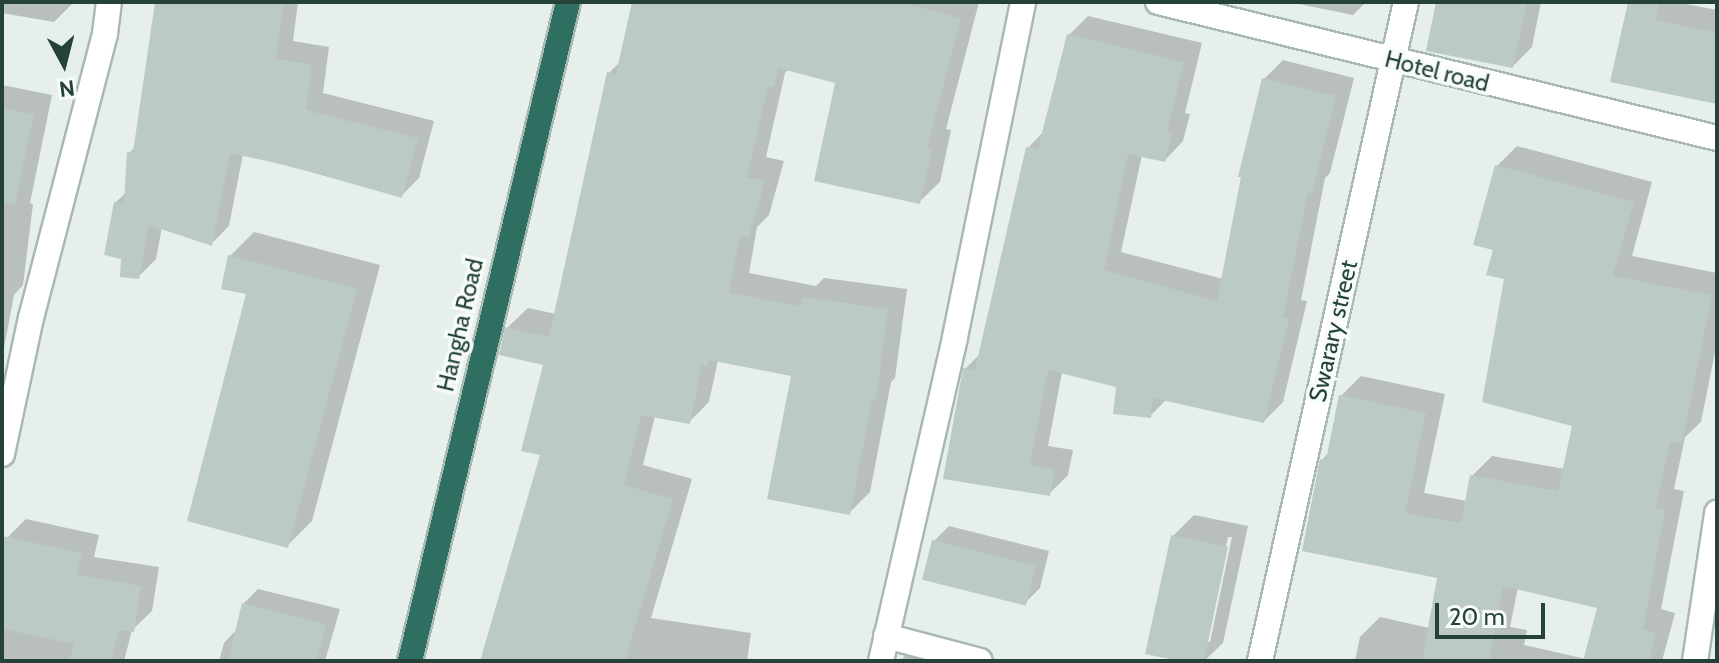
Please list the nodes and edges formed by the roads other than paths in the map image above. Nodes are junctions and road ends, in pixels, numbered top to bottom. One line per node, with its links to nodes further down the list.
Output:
1 (109, 2): 8 (street)
2 (568, 2): 11 (highway, Hangha Road)
3 (1023, 2): 10 (street)
4 (1158, 2): 6 (street, Hotel road)
5 (1406, 2): 6 (street, Swarary street)
6 (1394, 61): 7 (street, Hotel road); 14 (street, Swarary street)
7 (1717, 138)
8 (2, 454)
9 (1717, 513): 15 (street)
10 (886, 636): 12 (street); 13 (street)
11 (410, 661)
12 (881, 661)
13 (980, 661)
14 (1260, 661)
15 (1695, 661)

